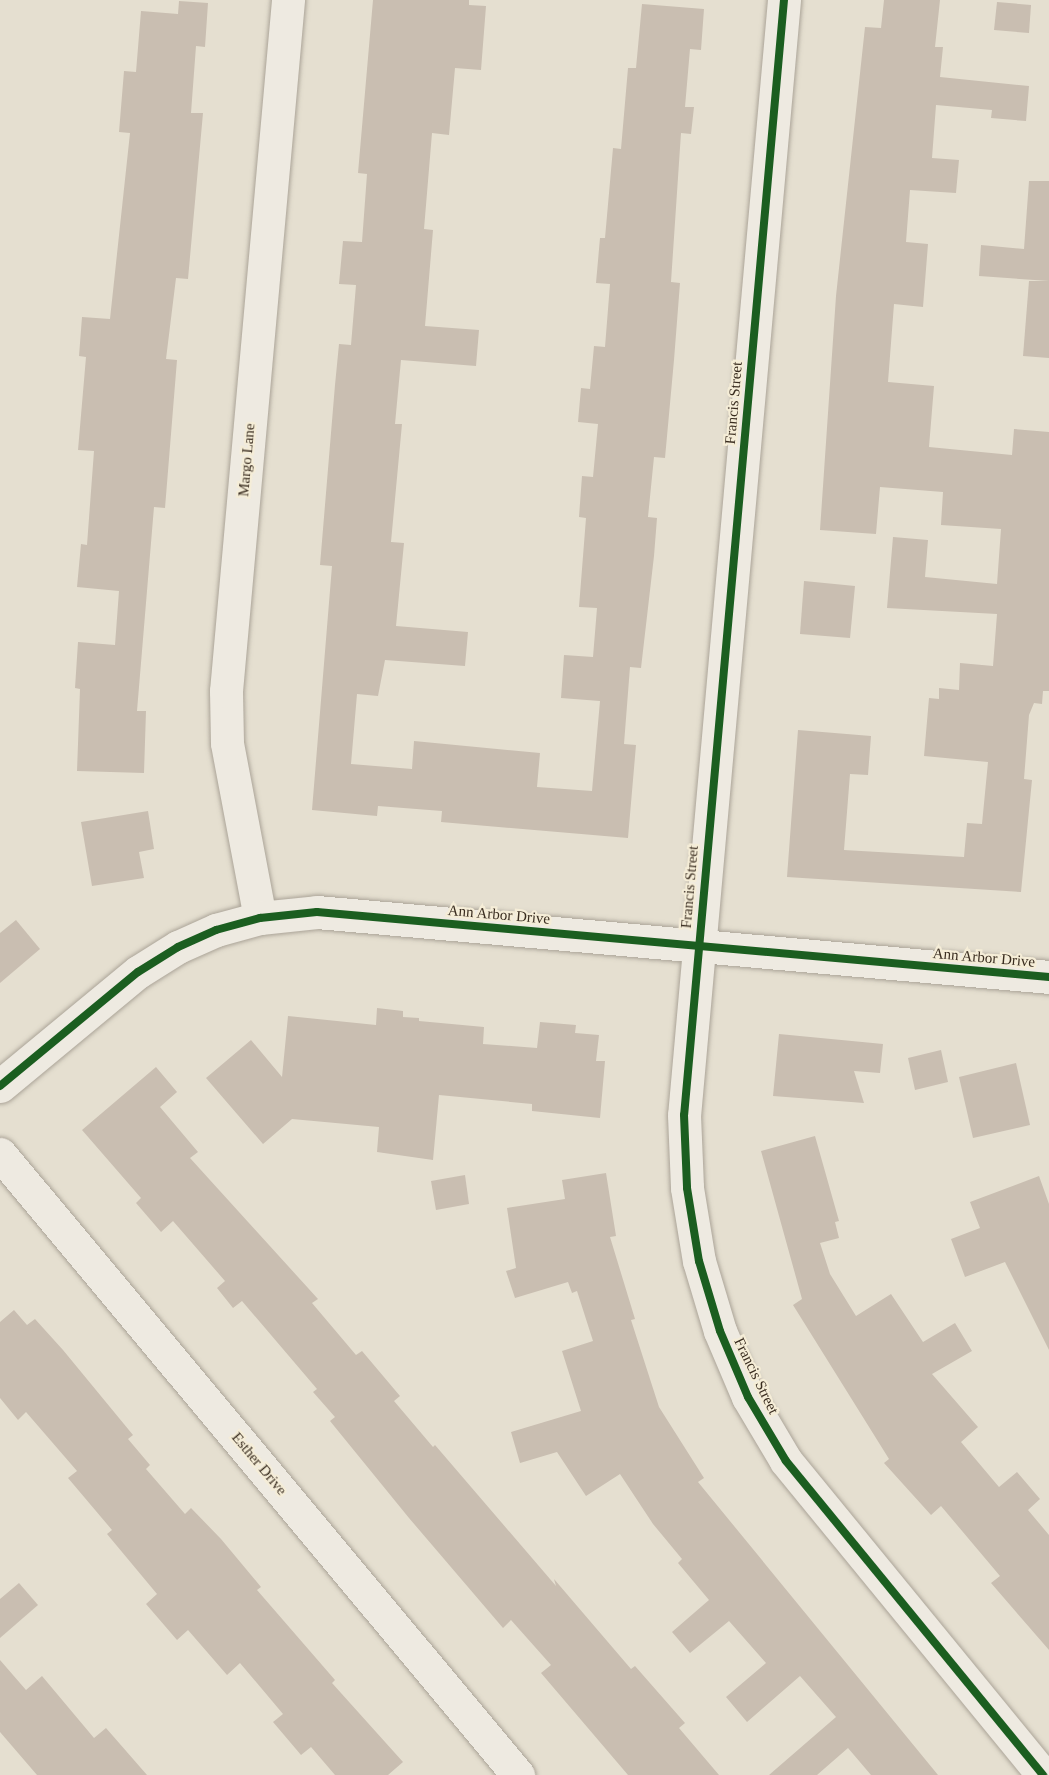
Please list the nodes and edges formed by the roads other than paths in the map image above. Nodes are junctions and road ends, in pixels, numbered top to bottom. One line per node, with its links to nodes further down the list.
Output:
1 (288, 0): 3 (street, Margo Lane)
2 (784, 0): 4 (street, Francis Street)
3 (260, 918): 4 (street, Ann Arbor Drive); 6 (street, Ann Arbor Drive)
4 (698, 946): 5 (street, Ann Arbor Drive); 9 (street, Francis Street)
5 (1049, 977)
6 (0, 1086)
7 (0, 1154): 8 (street, Esther Drive)
8 (518, 1775)
9 (1043, 1775)

